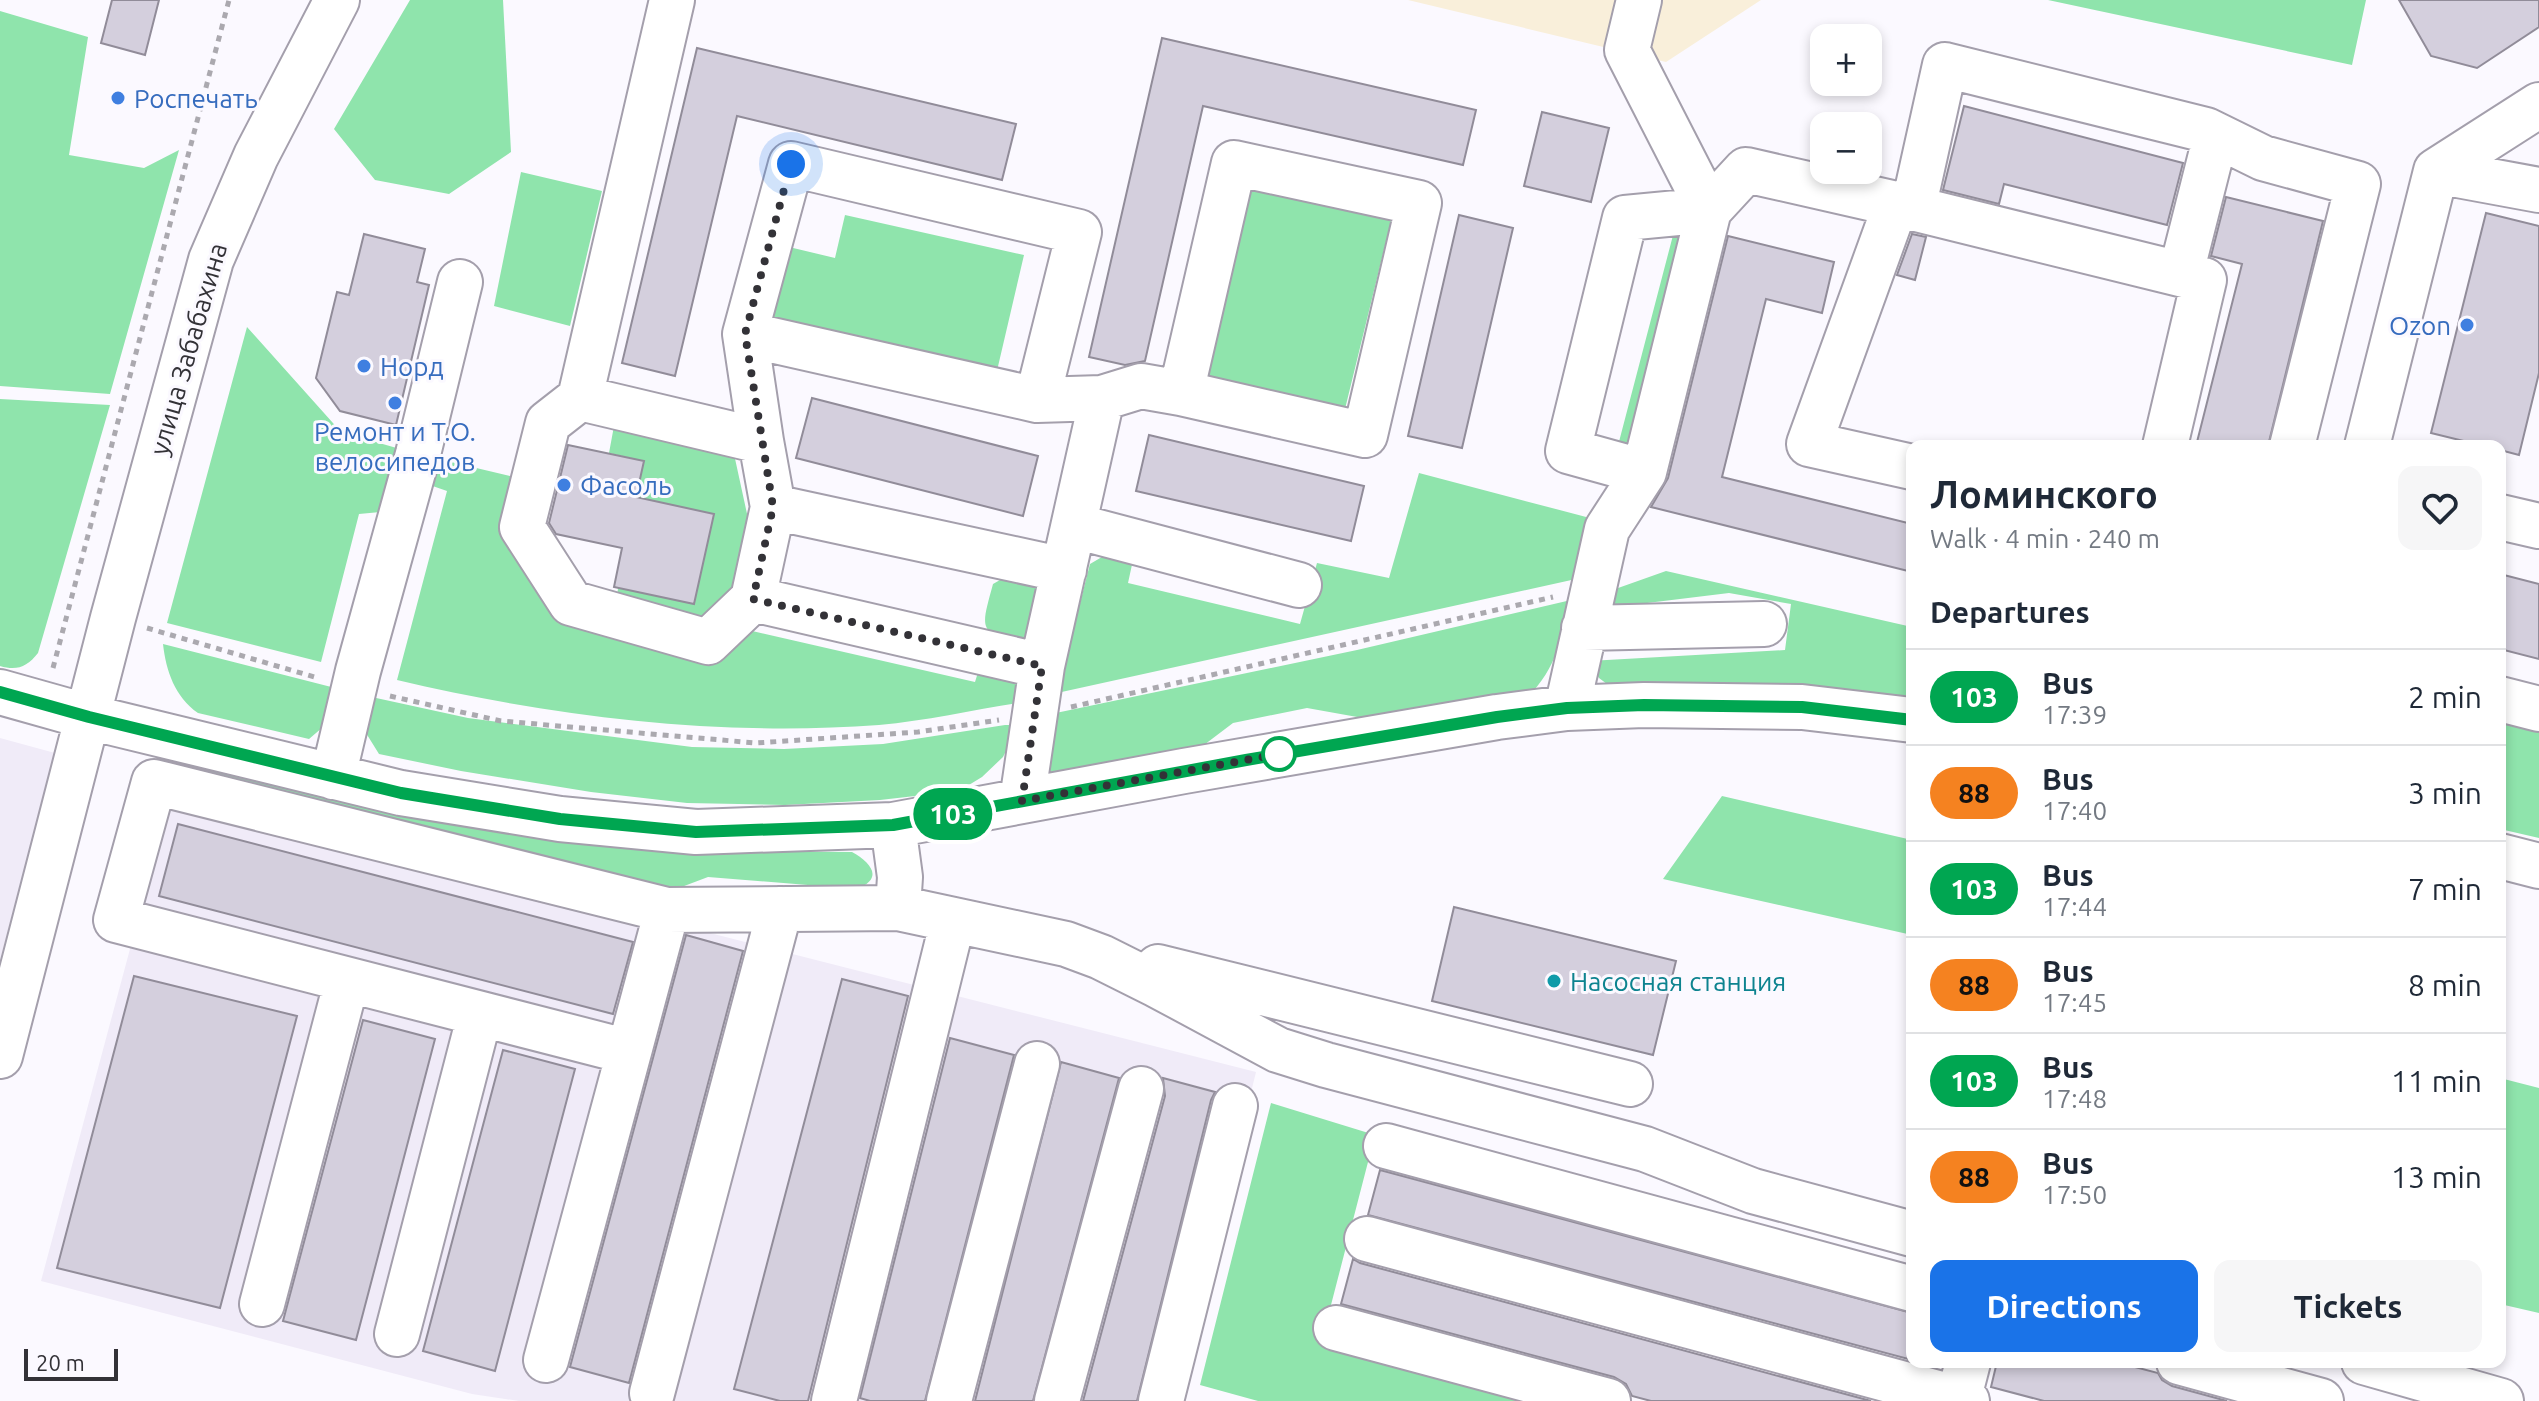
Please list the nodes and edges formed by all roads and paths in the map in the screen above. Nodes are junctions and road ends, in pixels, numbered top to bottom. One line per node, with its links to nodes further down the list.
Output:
1 (229, 0): 30 (path)
2 (337, 0): 31 (street, улица Забабахина)
3 (672, 0): 15 (street)
4 (1639, 0): 10 (street)
5 (2539, 105): 7 (street)
6 (2216, 135): 9 (street); 11 (street); 19 (street)
7 (2436, 171): 8 (street); 20 (street)
8 (2539, 190)
9 (1904, 206): 10 (street); 11 (street); 22 (street)
10 (1709, 210): 23 (street); 23 (street)
11 (2181, 273): 18 (street)
12 (460, 282): 34 (street)
13 (745, 334): 17 (street); 17 (street); 21 (street)
14 (1181, 393): 14 (street); 16 (street)
15 (580, 398): 21 (street); 28 (street)
16 (1102, 398): 17 (street); 25 (street)
17 (1037, 400)
18 (2166, 440)
19 (2294, 440)
20 (2369, 440)
21 (761, 441): 24 (street)
22 (1906, 466)
23 (1644, 472): 29 (street)
24 (773, 507): 26 (street); 28 (street)
25 (1075, 526): 26 (street); 27 (street)
26 (1064, 570): 33 (street)
27 (1299, 585)
28 (753, 599): 33 (street)
29 (1589, 608): 32 (street); 38 (street); 40 (path)
30 (67, 614): 31 (path); 37 (path)
31 (113, 618): 34 (path); 41 (street, улица Забабахина)
32 (1764, 624)
33 (1042, 666): 40 (street)
34 (354, 688): 40 (path); 43 (street)
35 (0, 692): 37 (street)
36 (2506, 701): 39 (street)
37 (44, 704): 41 (street)
38 (1567, 708): 42 (street); 44 (street)
39 (2539, 709)
40 (1035, 715): 44 (street)
41 (89, 717): 43 (street); 56 (street, улица Забабахина)
42 (1906, 719)
43 (333, 777): 45 (street)
44 (1022, 801): 45 (street)
45 (893, 825): 48 (street)
46 (2506, 858): 47 (street)
47 (2539, 866)
48 (898, 908): 49 (street); 51 (street)
49 (780, 909): 50 (street); 74 (street)
50 (667, 910): 53 (street); 55 (street)
51 (953, 920): 52 (street); 75 (street)
52 (1066, 944): 58 (street); 62 (street)
53 (347, 980): 54 (street); 67 (street)
54 (480, 1014): 55 (street); 69 (street)
55 (629, 1052): 70 (street)
56 (0, 1056)
57 (1037, 1064): 76 (street)
58 (1630, 1084)
59 (1141, 1089): 77 (street)
60 (1235, 1106): 78 (street)
61 (1386, 1146): 65 (street)
62 (1848, 1217): 63 (street); 65 (street)
63 (1906, 1232)
64 (1367, 1239): 73 (street)
65 (1838, 1269): 66 (street)
66 (1906, 1287)
67 (262, 1304)
68 (1336, 1328): 79 (street)
69 (397, 1334)
70 (546, 1360)
71 (2201, 1368): 80 (street)
72 (2385, 1368): 81 (street)
73 (1963, 1391)
74 (652, 1393)
75 (834, 1401)
76 (949, 1401)
77 (1057, 1401)
78 (1161, 1401)
79 (1608, 1401)
80 (2321, 1401)
81 (2501, 1401)

